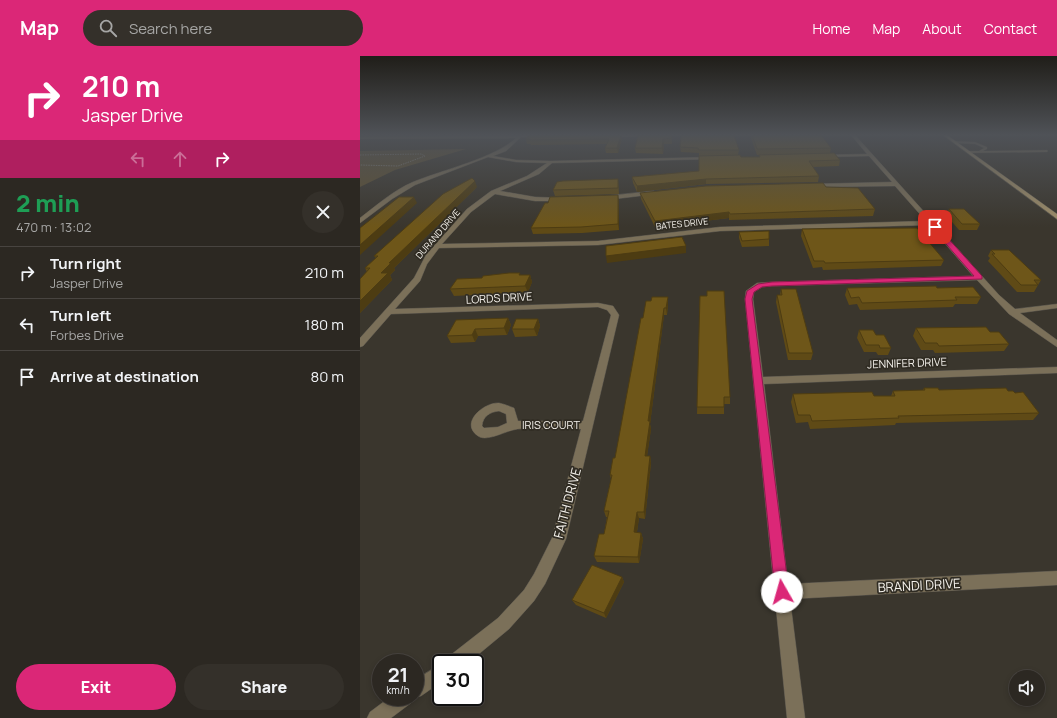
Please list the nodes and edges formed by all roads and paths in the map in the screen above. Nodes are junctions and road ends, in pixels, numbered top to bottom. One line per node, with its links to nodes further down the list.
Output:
1 (461, 166): 12 (street)
2 (547, 166): 7 (street, DURAND DRIVE)
3 (880, 166): 5 (street)
4 (988, 166): 11 (main road)
5 (896, 184): 6 (street); 14 (street)
6 (802, 186)
7 (493, 192): 10 (street); 15 (street, DURAND DRIVE)
8 (663, 192): 9 (street)
9 (601, 199)
10 (571, 200)
11 (1056, 215)
12 (363, 217): 13 (street)
13 (360, 222)
14 (930, 223): 15 (street, BATES DRIVE); 16 (street)
15 (437, 246): 19 (street, DURAND DRIVE)
16 (980, 278): 20 (street); 24 (street)
17 (1057, 306): 20 (street)
18 (610, 308): 19 (street, LORDS DRIVE); 26 (street, FAITH DRIVE)
19 (388, 312): 21 (street, DURAND DRIVE)
20 (1012, 312): 22 (street)
21 (360, 344)
22 (1057, 344)
23 (1057, 370): 24 (street, JENNIFER DRIVE)
24 (757, 381): 28 (street)
25 (513, 425): 26 (street, IRIS COURT)
26 (588, 425): 29 (street, FAITH DRIVE)
27 (1057, 578): 28 (street, BRANDI DRIVE)
28 (782, 592): 32 (street)
29 (466, 654)
30 (392, 706): 31 (street)
31 (376, 718)
32 (796, 718)

